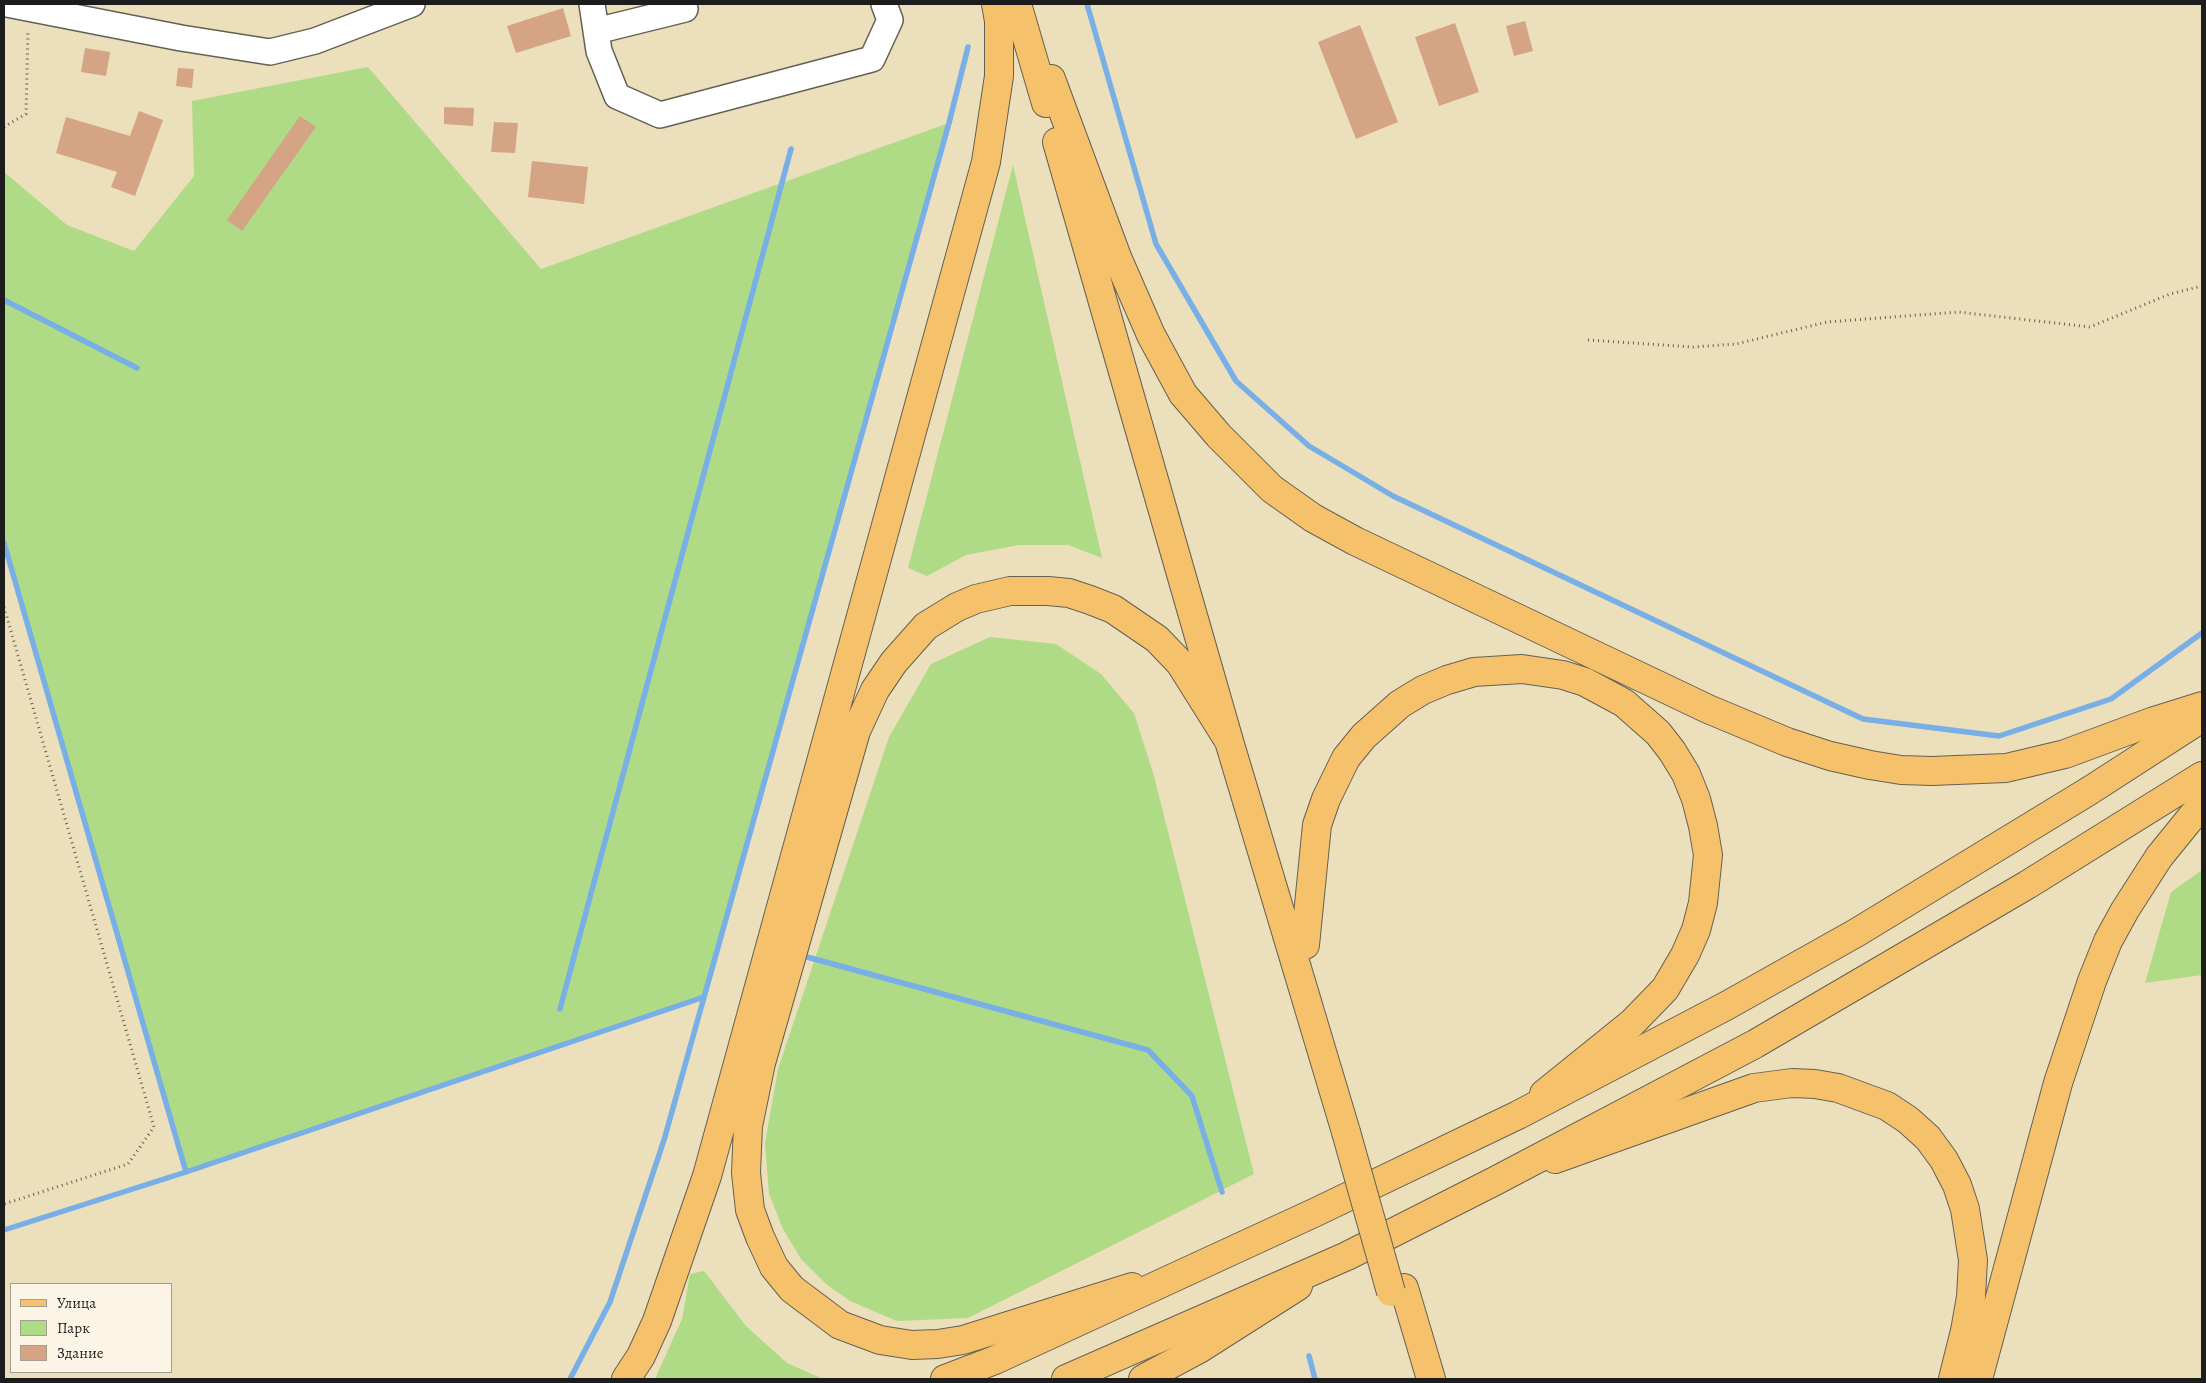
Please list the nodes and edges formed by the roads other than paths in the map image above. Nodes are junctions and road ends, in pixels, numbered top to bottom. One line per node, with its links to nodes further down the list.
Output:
1 (412, 4): 7 (street)
2 (592, 4): 9 (street)
3 (884, 4): 9 (street)
4 (996, 4): 23 (main road)
5 (1016, 4): 13 (main road)
6 (1028, 4): 10 (main road)
7 (18, 6)
8 (685, 8): 9 (street)
9 (596, 31)
10 (1051, 79): 11 (main road); 16 (main road)
11 (2202, 706)
12 (2202, 718): 17 (main road)
13 (1229, 741): 18 (main road); 21 (main road)
14 (2202, 776): 19 (main road)
15 (2202, 804): 30 (main road)
16 (1305, 945): 17 (main road); 18 (main road)
17 (1518, 1115): 21 (main road)
18 (1352, 1130): 22 (main road, bridge)
19 (1495, 1181): 20 (main road); 29 (main road)
20 (1347, 1256): 25 (main road); 26 (main road)
21 (1207, 1263): 24 (main road)
22 (1397, 1290): 27 (main road); 28 (main road)
23 (626, 1379)
24 (944, 1379)
25 (1066, 1379)
26 (1143, 1379)
27 (1416, 1379)
28 (1431, 1379)
29 (1953, 1379)
30 (1978, 1379)

